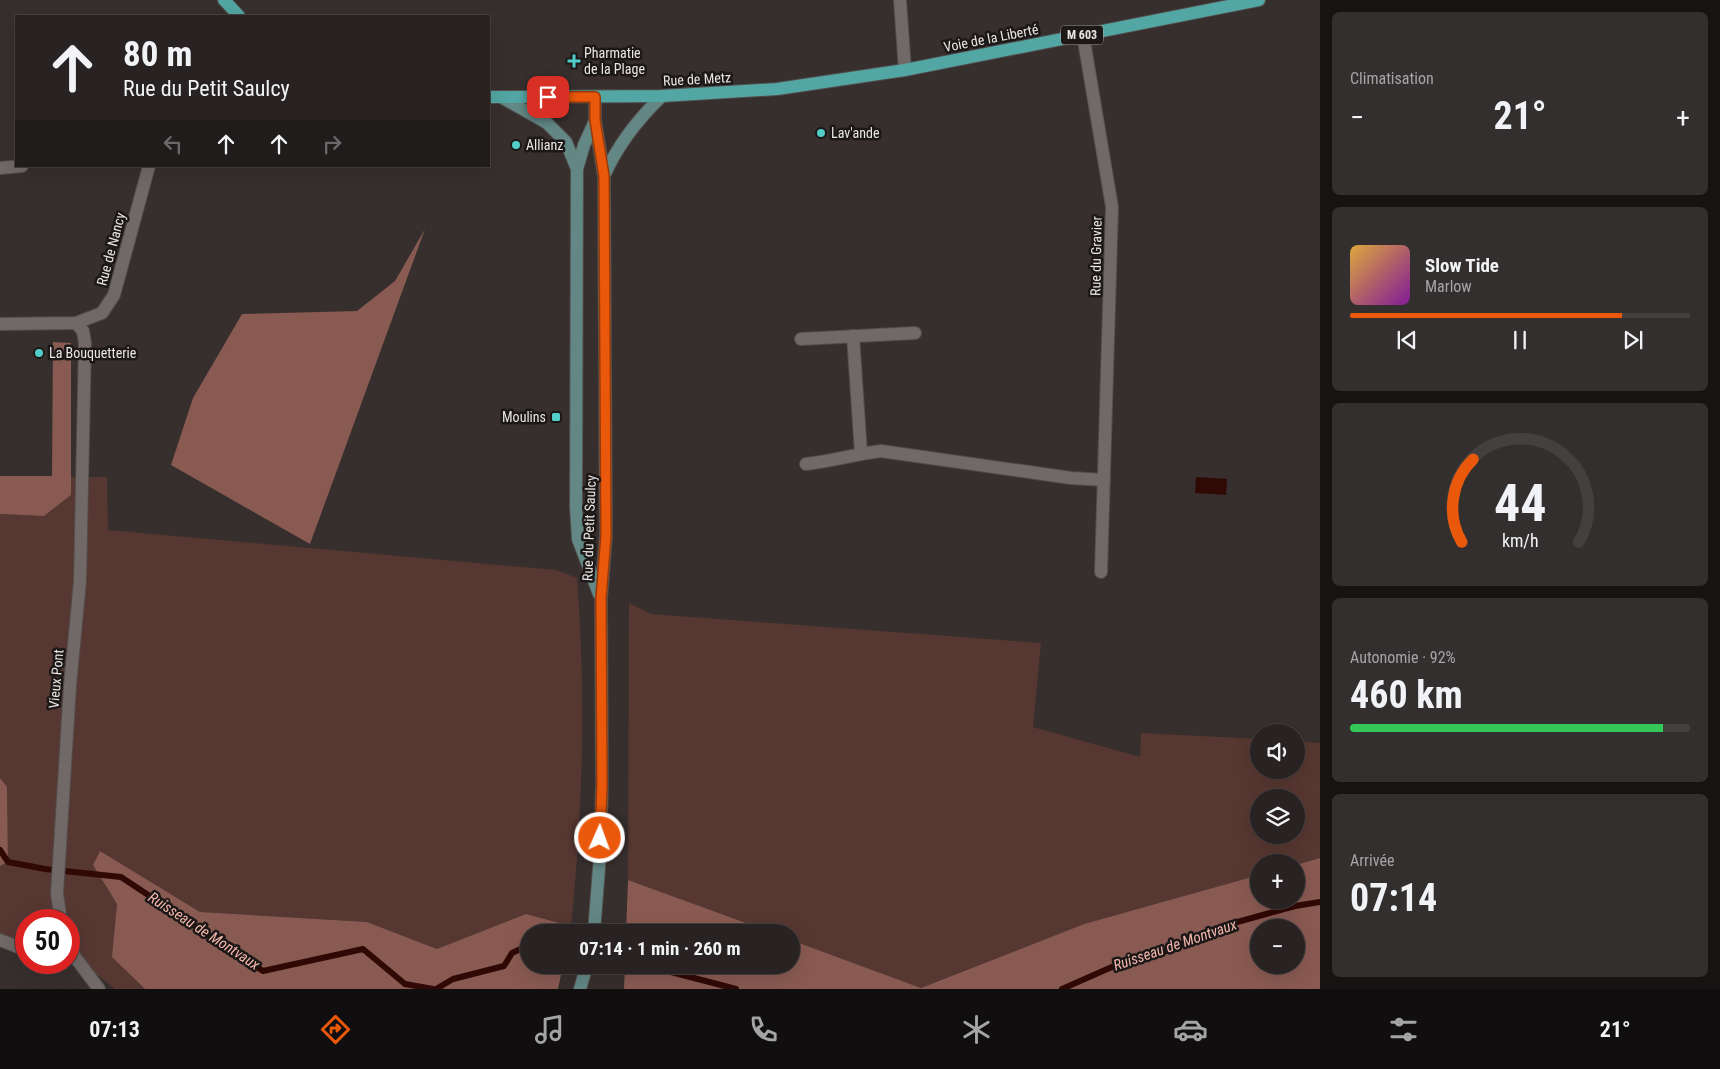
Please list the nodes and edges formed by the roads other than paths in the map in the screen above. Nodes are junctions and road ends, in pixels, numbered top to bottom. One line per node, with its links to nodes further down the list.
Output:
1 (224, 0): 4 (main road)
2 (900, 0): 6 (street)
3 (1259, 0): 5 (main road, Voie de la Liberté / M 603)
4 (238, 15)
5 (1083, 35): 6 (main road, Voie de la Liberté / M 603); 23 (street, Rue du Gravier)
6 (905, 70): 7 (main road, Rue de Metz / M 603)
7 (662, 96): 9 (main road, Rue de Metz / M 603); 15 (main road, Rue du Petit Saulcy)
8 (495, 97): 9 (main road, Rue de Metz / M 603); 14 (main road, Rue du Petit Saulcy)
9 (595, 97): 10 (main road, Rue du Petit Saulcy)
10 (595, 120): 14 (main road, Rue du Petit Saulcy); 15 (main road, Rue du Petit Saulcy)
11 (15, 167): 13 (street)
12 (149, 167): 16 (street, Rue de Nancy)
13 (0, 168)
14 (577, 169): 25 (main road, Rue du Petit Saulcy)
15 (604, 176): 25 (main road, Rue du Petit Saulcy)
16 (76, 323): 17 (street); 26 (street, Vieux Pont)
17 (0, 324)
18 (915, 332): 19 (street)
19 (853, 336): 20 (street); 21 (street)
20 (801, 339)
21 (861, 454): 22 (street); 23 (street)
22 (806, 464)
23 (1104, 480): 24 (street, Rue du Gravier)
24 (1101, 572)
25 (601, 598): 27 (main road)
26 (59, 909)
27 (595, 924)
28 (0, 940): 29 (street)
29 (15, 946)
30 (80, 966): 32 (street)
31 (584, 974): 33 (main road)
32 (99, 989)
33 (580, 989)

